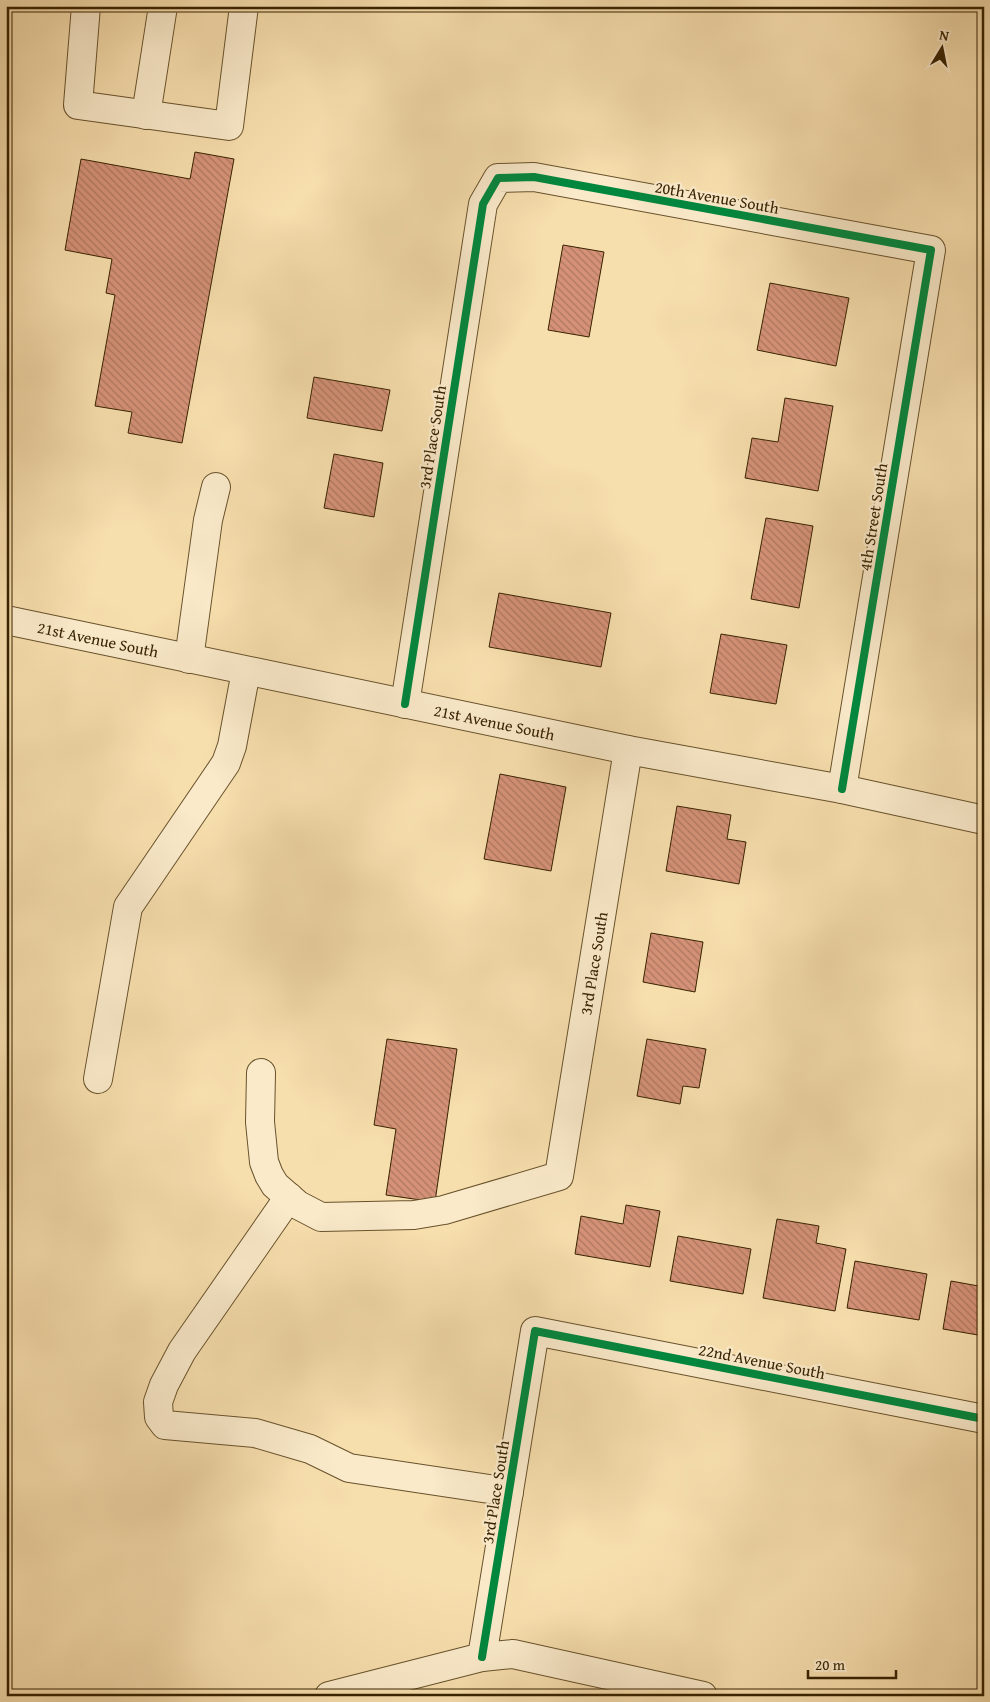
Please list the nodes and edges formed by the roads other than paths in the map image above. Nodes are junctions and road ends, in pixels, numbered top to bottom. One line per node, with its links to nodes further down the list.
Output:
1 (86, 6): 4 (street)
2 (163, 6): 4 (street)
3 (244, 6): 4 (street)
4 (146, 115)
5 (498, 178): 6 (street, 20th Avenue South); 11 (street, 3rd Place South)
6 (931, 250): 13 (street, 4th Street South)
7 (216, 487): 9 (street)
8 (6, 620): 9 (street, 21st Avenue South)
9 (189, 659): 10 (street, 21st Avenue South)
10 (246, 671): 11 (street, 21st Avenue South); 16 (street)
11 (405, 704): 12 (street, 21st Avenue South)
12 (628, 750): 13 (street, 21st Avenue South); 17 (street, 3rd Place South)
13 (842, 789): 14 (street, 21st Avenue South)
14 (984, 820)
15 (261, 1073): 17 (street)
16 (98, 1079)
17 (289, 1197): 20 (street)
18 (535, 1331): 19 (street, 22nd Avenue South); 20 (street, 3rd Place South)
19 (984, 1419)
20 (509, 1492): 21 (street, 3rd Place South)
21 (482, 1657): 22 (street); 23 (street)
22 (329, 1696)
23 (703, 1696)

